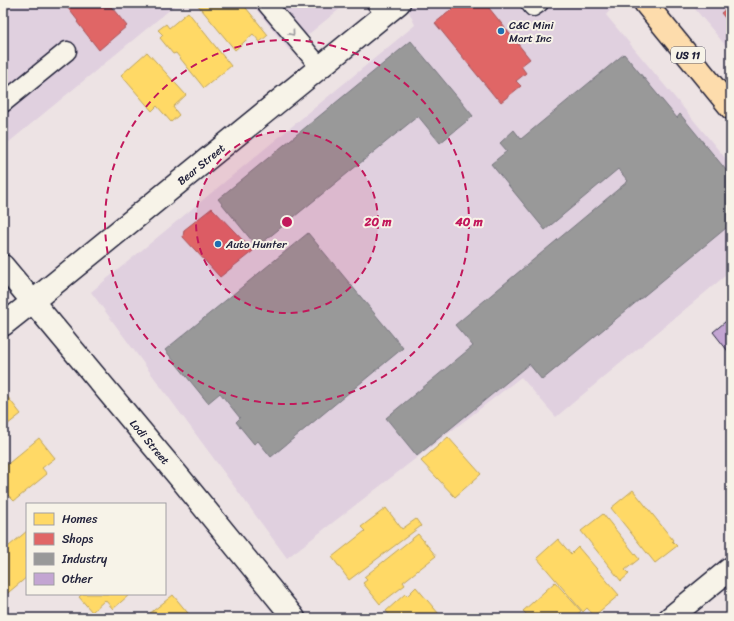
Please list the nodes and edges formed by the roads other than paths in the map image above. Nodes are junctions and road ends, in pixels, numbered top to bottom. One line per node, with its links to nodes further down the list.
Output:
1 (266, 3): 7 (lane, one-way to 7)
2 (530, 3): 3 (lane)
3 (539, 3)
4 (645, 3): 9 (main road, US 11)
5 (387, 7): 7 (street, Bear Street)
6 (67, 51): 8 (lane)
7 (320, 67): 11 (street, Bear Street)
8 (3, 103)
9 (731, 108)
10 (3, 266): 11 (street, Lodi Street)
11 (32, 302): 12 (street, Bear Street); 14 (street, Lodi Street)
12 (3, 325)
13 (731, 568): 15 (street)
14 (294, 618)
15 (670, 618)

